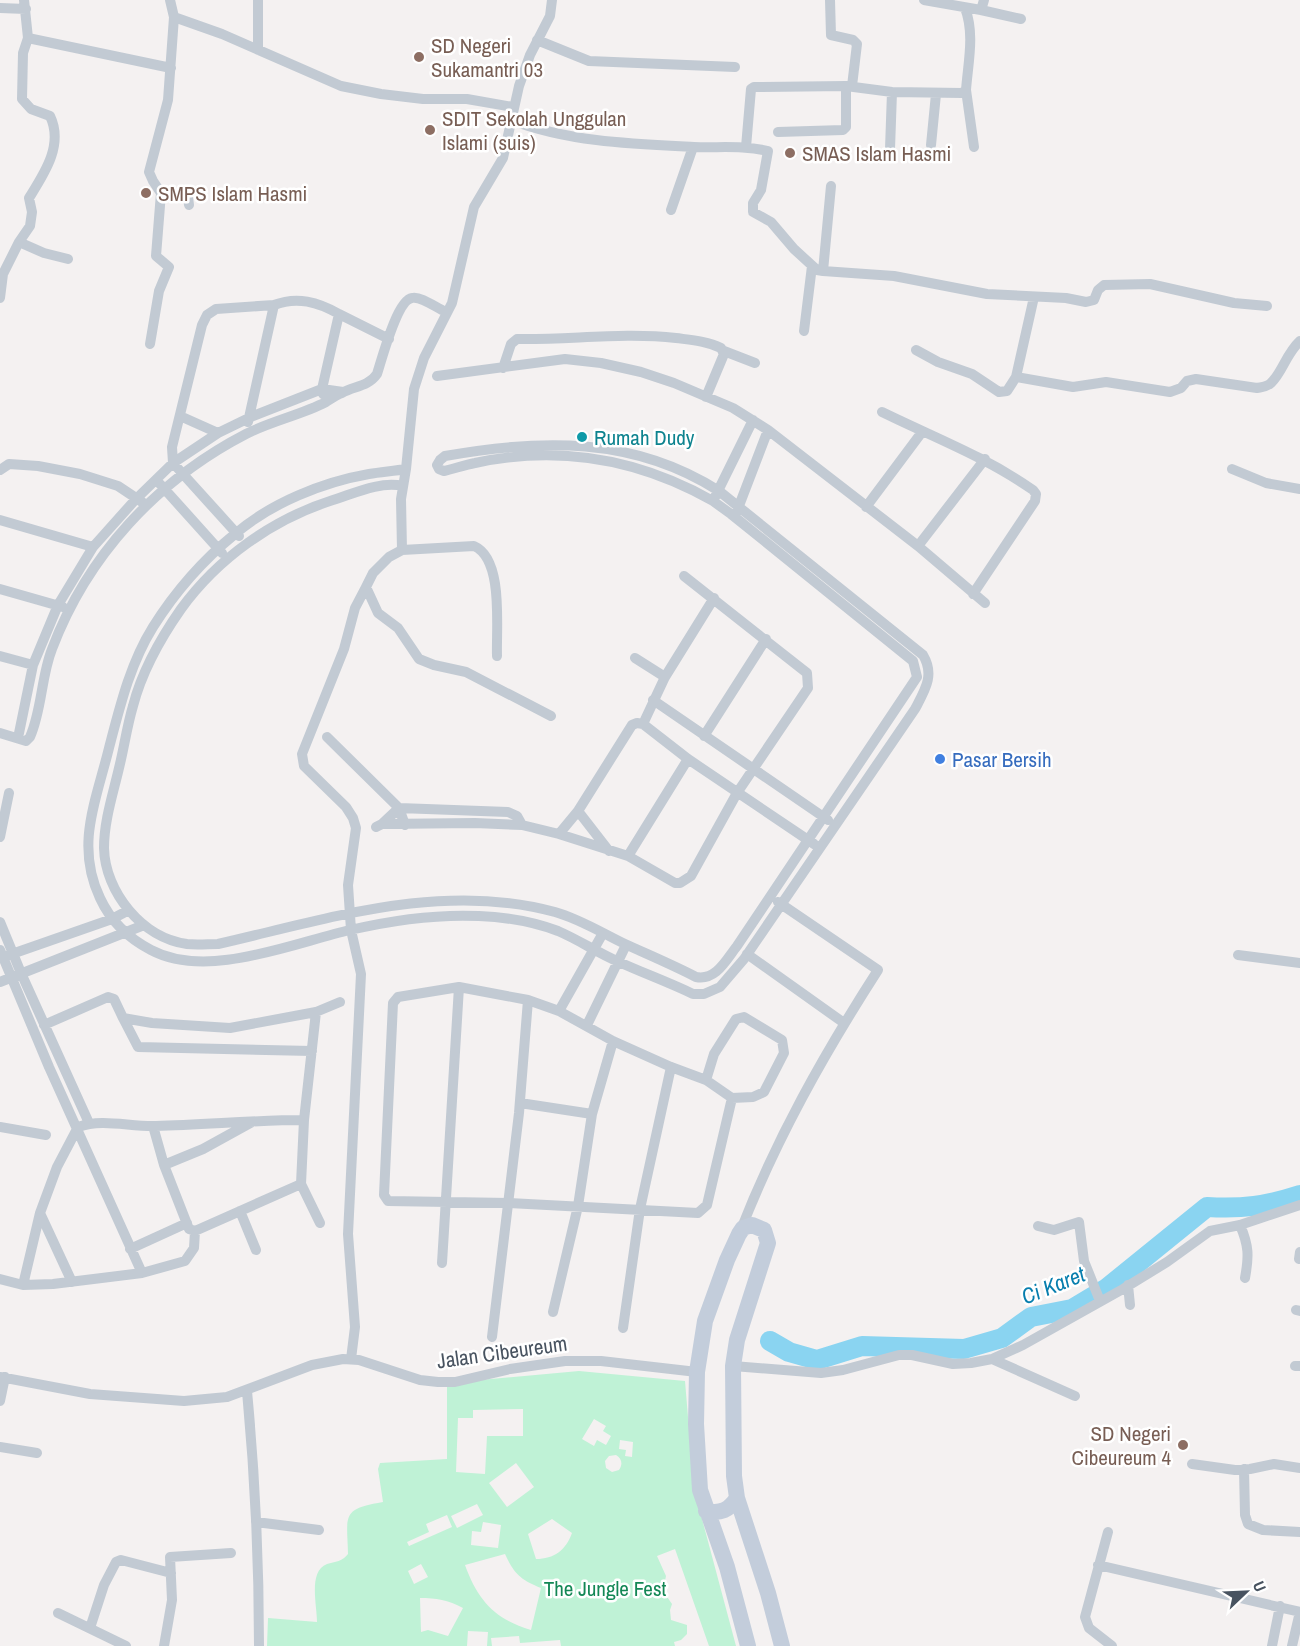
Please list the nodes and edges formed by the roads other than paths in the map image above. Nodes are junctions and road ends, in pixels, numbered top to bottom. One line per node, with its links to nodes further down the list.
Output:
1 (170, 0): 11 (street)
2 (258, 0): 15 (street)
3 (552, 0): 14 (street)
4 (830, 0): 18 (street)
5 (924, 0): 6 (street)
6 (946, 2): 10 (street)
7 (25, 5): 9 (street); 13 (street)
8 (982, 5): 10 (street); 12 (street)
9 (0, 8)
10 (965, 8): 19 (street)
11 (174, 17): 15 (street); 17 (street)
12 (1021, 19)
13 (28, 38): 17 (street); 34 (street)
14 (537, 40): 16 (street); 22 (street)
15 (258, 50): 22 (street)
16 (735, 67)
17 (171, 68): 31 (street)
18 (849, 86): 20 (street); 24 (street); 27 (street)
19 (966, 90): 21 (street); 28 (street)
20 (892, 92): 21 (street); 29 (street)
21 (936, 94): 25 (street)
22 (513, 107): 23 (street)
23 (511, 120): 26 (street); 68 (street)
24 (778, 132)
25 (931, 145)
26 (693, 147): 27 (street); 33 (street)
27 (746, 147): 36 (street)
28 (974, 147)
29 (890, 149)
30 (831, 186): 37 (street)
31 (160, 191): 32 (street); 47 (street)
32 (189, 205)
33 (671, 210)
34 (19, 242): 35 (street); 39 (street)
35 (68, 258)
36 (813, 266): 37 (street); 44 (street)
37 (823, 271): 38 (street)
38 (1034, 297): 41 (street); 53 (street)
39 (0, 298)
40 (274, 306): 43 (street); 59 (street); 60 (street)
41 (1267, 306)
42 (442, 310): 45 (street)
43 (339, 314): 45 (street); 54 (street)
44 (804, 331)
45 (389, 339): 55 (street)
46 (1300, 341): 53 (street)
47 (150, 344)
48 (916, 350): 53 (street)
49 (724, 351): 50 (street); 51 (street); 56 (street)
50 (756, 363)
51 (503, 368): 52 (street); 56 (street)
52 (437, 376)
53 (1016, 377)
54 (322, 389): 55 (street); 57 (street); 60 (street)
55 (343, 392): 57 (street)
56 (706, 397): 61 (street)
57 (325, 403): 65 (street)
58 (882, 412): 63 (street)
59 (180, 416): 64 (street); 67 (street)
60 (249, 417): 64 (street); 65 (street)
61 (753, 420): 62 (street); 77 (street)
62 (768, 430): 81 (street); 82 (street)
63 (922, 432): 66 (street); 82 (street)
64 (218, 433): 67 (street)
65 (246, 434): 72 (street)
66 (985, 459): 87 (street); 95 (street)
67 (173, 463): 72 (street); 73 (street)
68 (406, 469): 71 (street); 74 (street)
69 (0, 470): 78 (street)
70 (1232, 470): 76 (street)
71 (392, 471): 74 (street); 85 (street)
72 (183, 474): 75 (street); 85 (street)
73 (156, 480): 75 (street); 78 (street)
74 (399, 485): 86 (street); 90 (street)
75 (165, 489): 80 (street); 89 (street)
76 (1300, 489)
77 (718, 490): 79 (street); 79 (street); 81 (street)
78 (137, 498): 80 (street); 88 (street)
79 (713, 501): 83 (street)
80 (147, 506): 99 (street)
81 (739, 506): 83 (street); 125 (street)
82 (866, 507): 87 (street)
83 (735, 517): 121 (street)
84 (0, 520): 88 (street)
85 (236, 533): 86 (street); 89 (street)
86 (246, 543): 91 (street)
87 (918, 546): 95 (street)
88 (93, 547): 98 (street)
89 (218, 548): 91 (street); 136 (street)
90 (402, 550): 93 (street); 102 (street)
91 (227, 558): 134 (street)
92 (684, 576): 96 (street)
93 (366, 587): 107 (street); 135 (street)
94 (0, 589): 98 (street)
95 (973, 594): 97 (street)
96 (714, 598): 100 (street); 105 (street)
97 (985, 603)
98 (58, 605): 99 (street); 104 (street)
99 (69, 609): 112 (street)
100 (766, 639): 110 (street); 114 (street)
101 (0, 656): 104 (street)
102 (497, 656)
103 (634, 658): 105 (street)
104 (33, 665): 112 (street)
105 (664, 678): 106 (street)
106 (653, 699): 108 (street); 110 (street)
107 (550, 716)
108 (643, 724): 113 (street); 120 (street)
109 (0, 733): 112 (street)
110 (704, 736): 114 (street)
111 (327, 737): 117 (street)
112 (18, 738)
113 (688, 759): 116 (street); 131 (street)
114 (753, 768): 116 (street); 121 (street)
115 (9, 792): 118 (street)
116 (736, 793): 128 (street); 131 (street)
117 (399, 808): 119 (street); 123 (street); 123 (street)
118 (3, 810): 127 (street)
119 (453, 810): 122 (street); 124 (street)
120 (578, 811): 126 (street); 130 (street)
121 (824, 818): 125 (street); 128 (street)
122 (454, 823): 123 (street); 124 (street)
123 (405, 825)
124 (522, 825): 126 (street)
125 (836, 825): 129 (street)
126 (560, 834): 130 (street)
127 (0, 837)
128 (808, 840): 129 (street); 132 (street)
129 (820, 848): 133 (street)
130 (609, 851): 131 (street)
131 (628, 856)
132 (771, 897): 133 (street); 142 (street)
133 (782, 905): 145 (street); 157 (street)
134 (129, 910): 136 (street); 138 (street)
135 (348, 914): 138 (street); 139 (street); 141 (street)
136 (112, 918): 140 (street); 144 (street)
137 (0, 922): 144 (street)
138 (144, 925): 140 (street)
139 (351, 930): 140 (street); 143 (street); 206 (street)
140 (125, 933): 149 (street)
141 (603, 933): 142 (street); 143 (street)
142 (626, 945): 147 (street)
143 (594, 949): 147 (street); 154 (street)
144 (4, 954): 149 (street)
145 (747, 954): 147 (street); 157 (street)
146 (1238, 955): 148 (street)
147 (618, 962): 159 (street)
148 (1300, 963)
149 (16, 975): 150 (street); 158 (street); 174 (street)
150 (0, 982)
151 (459, 987): 152 (street); 178 (street); 178 (street)
152 (528, 1000): 154 (street); 167 (street)
153 (340, 1002): 155 (street)
154 (558, 1011): 159 (street)
155 (316, 1012): 160 (street); 163 (street)
156 (123, 1018): 158 (street); 160 (street); 162 (street)
157 (844, 1023): 180 (street)
158 (44, 1025): 171 (street)
159 (587, 1025): 161 (street)
160 (230, 1028): 162 (street)
161 (613, 1041): 164 (street); 168 (street)
162 (229, 1047): 163 (street)
163 (312, 1051): 169 (street)
164 (671, 1067): 165 (street); 183 (street)
165 (706, 1080): 166 (street); 166 (street)
166 (732, 1098): 183 (street)
167 (520, 1103): 168 (street); 179 (street)
168 (592, 1114): 182 (street)
169 (304, 1120): 170 (street); 177 (street)
170 (255, 1121): 172 (street); 176 (street)
171 (89, 1123): 172 (street); 174 (street)
172 (153, 1126): 176 (street)
173 (0, 1127): 175 (street)
174 (78, 1128): 185 (street); 192 (street)
175 (46, 1135)
176 (164, 1165): 190 (street)
177 (301, 1184): 184 (street); 186 (street)
178 (446, 1202): 179 (street); 194 (street)
179 (508, 1203): 182 (street); 205 (street)
180 (751, 1203): 188 (street); 191 (street)
181 (1300, 1205): 187 (street)
182 (578, 1206): 183 (street); 203 (street)
183 (640, 1209): 204 (street)
184 (240, 1211): 190 (street); 193 (street)
185 (40, 1214): 198 (street); 199 (street)
186 (320, 1223)
187 (1240, 1225): 196 (street); 200 (street)
188 (759, 1226): 191 (street); 208 (street)
189 (1038, 1226): 201 (street)
190 (191, 1227): 192 (street); 195 (street)
191 (739, 1234): 209 (street)
192 (130, 1250): 195 (street)
193 (256, 1251)
194 (442, 1263)
195 (142, 1273): 198 (street)
196 (1245, 1278)
197 (0, 1279): 199 (street)
198 (72, 1282): 199 (street)
199 (23, 1285)
200 (1128, 1285): 201 (street); 202 (street)
201 (1097, 1295): 207 (street)
202 (1130, 1305)
203 (553, 1312)
204 (623, 1328)
205 (492, 1337)
206 (351, 1359): 209 (street, Jalan Cibeureum); 211 (street, Jalan Cibeureum)
207 (992, 1359): 208 (street); 212 (street)
208 (733, 1366): 219 (street)
209 (697, 1372): 220 (street)
210 (2, 1377): 211 (street, Jalan Cibeureum); 213 (street)
211 (247, 1391): 221 (street)
212 (1075, 1396)
213 (0, 1401)
214 (0, 1447): 215 (street)
215 (37, 1454)
216 (1192, 1464): 218 (street)
217 (1300, 1468): 218 (street)
218 (1244, 1469): 224 (street)
219 (737, 1498): 220 (street); 226 (street)
220 (706, 1511): 228 (street)
221 (256, 1522): 222 (street); 236 (street)
222 (319, 1530)
223 (1108, 1532): 227 (street)
224 (1300, 1532)
225 (231, 1553): 229 (street)
226 (756, 1557): 228 (street); 238 (street)
227 (1098, 1565): 230 (street); 239 (street)
228 (727, 1567): 237 (street)
229 (171, 1573): 233 (street); 235 (street)
230 (1280, 1606): 231 (street); 240 (street)
231 (1300, 1612): 241 (street)
232 (58, 1613): 233 (street)
233 (90, 1628): 234 (street)
234 (126, 1646)
235 (164, 1646)
236 (259, 1646)
237 (748, 1646)
238 (783, 1646)
239 (1112, 1646)
240 (1272, 1646)
241 (1292, 1646)

